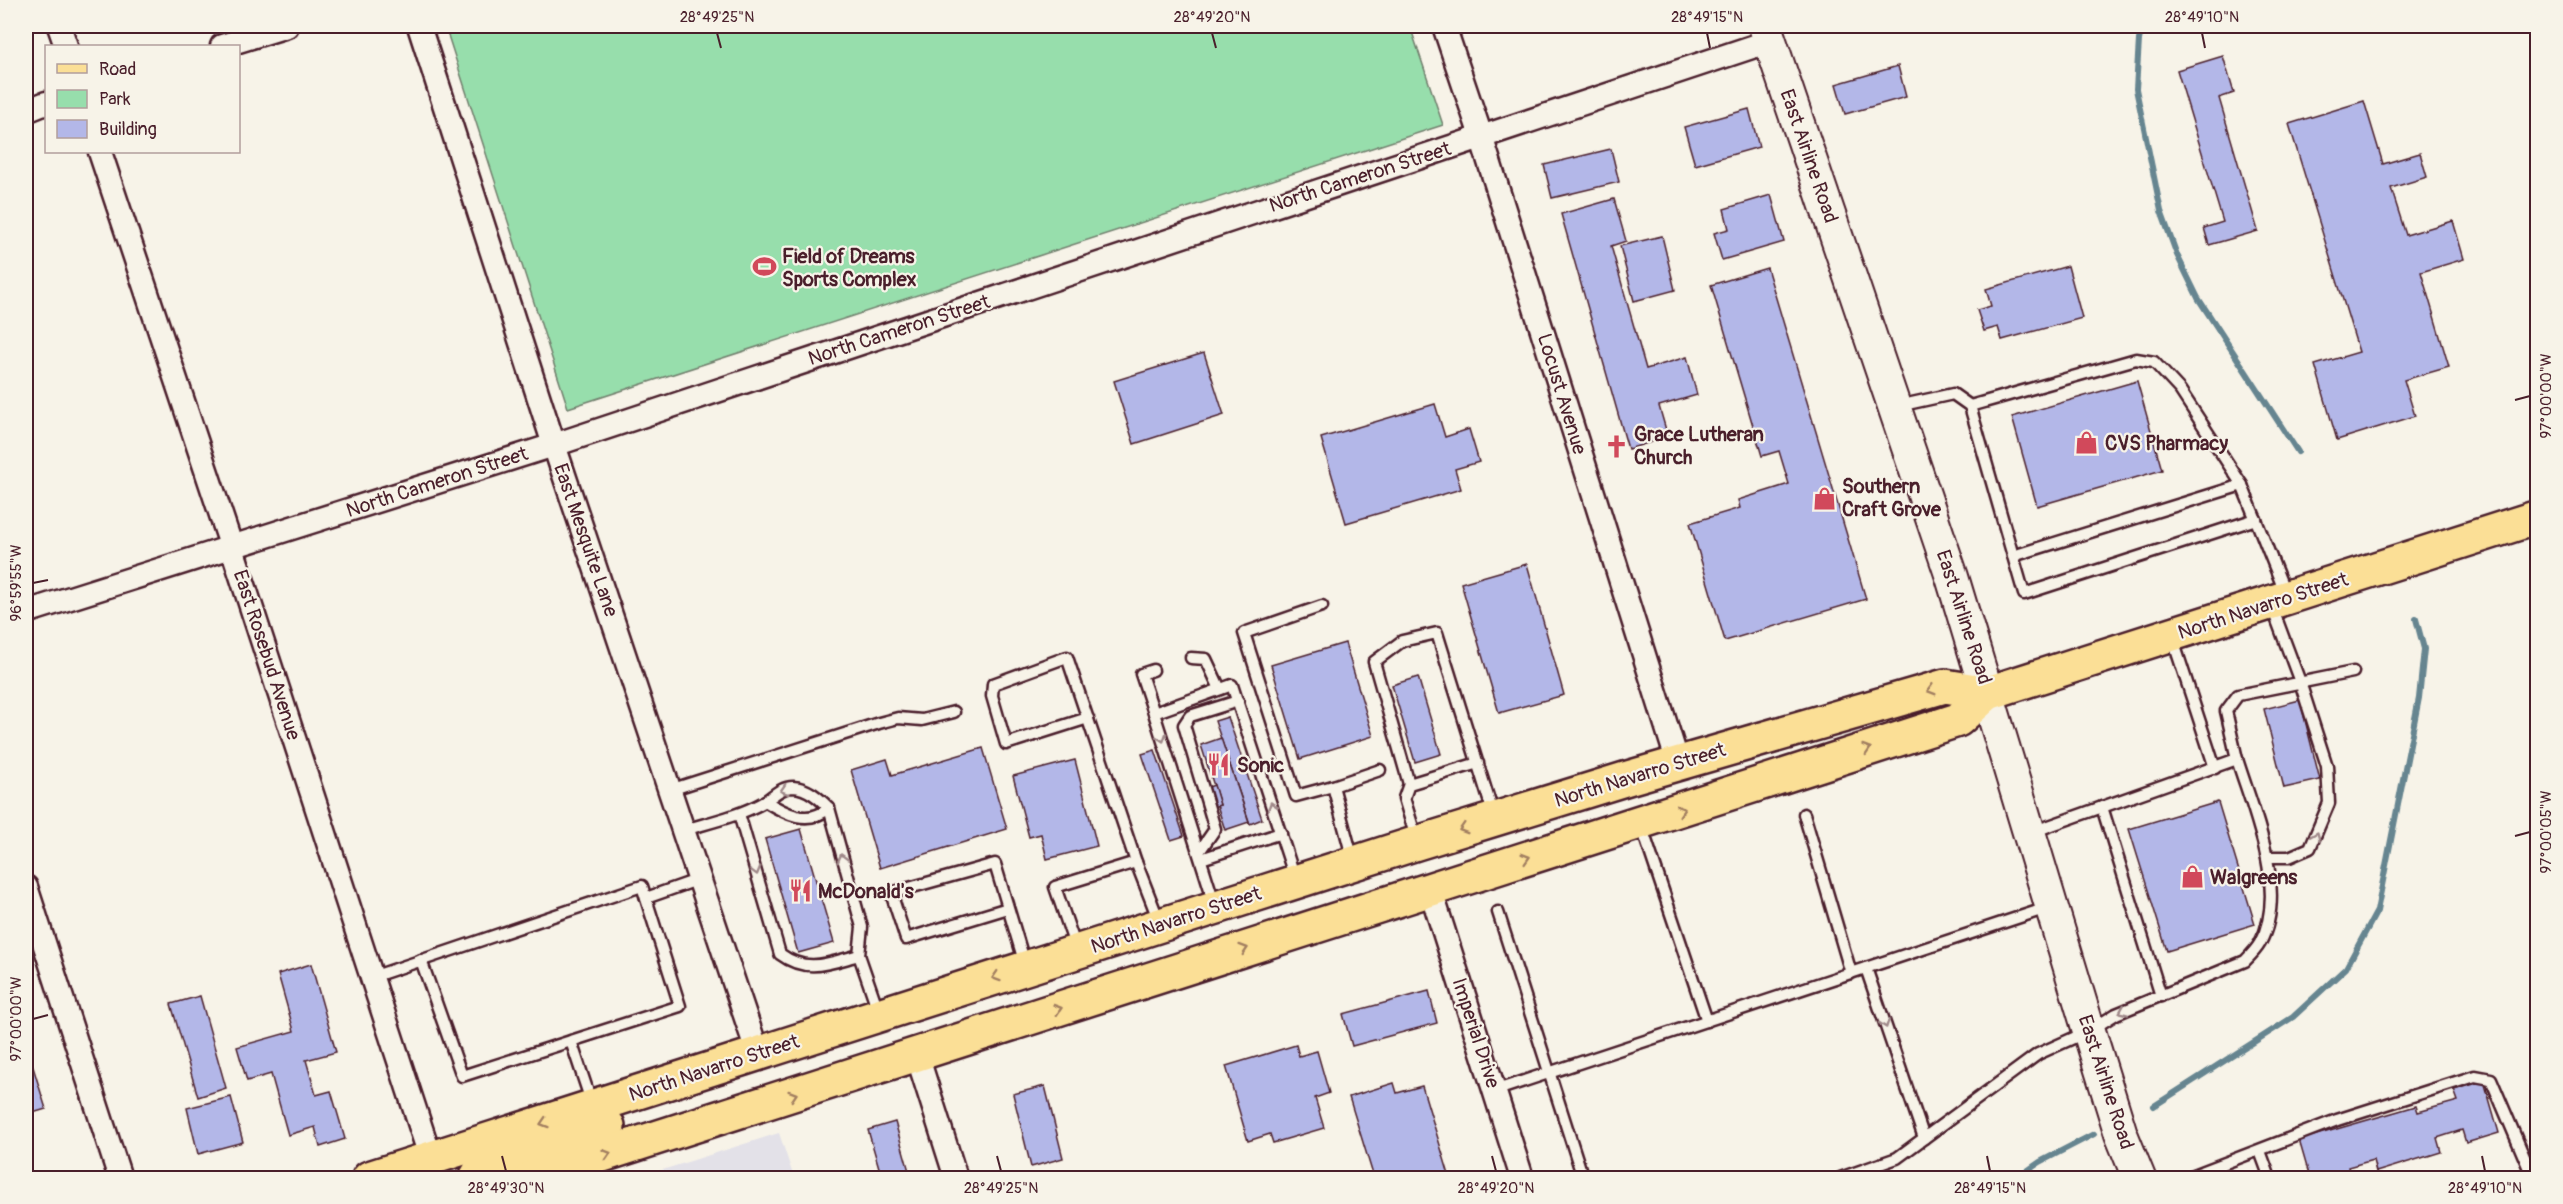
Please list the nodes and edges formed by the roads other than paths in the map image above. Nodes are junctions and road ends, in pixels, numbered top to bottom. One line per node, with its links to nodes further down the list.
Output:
1 (59, 26): 6 (street)
2 (287, 26): 7 (street)
3 (419, 26): 14 (street, East Mesquite Lane)
4 (1444, 26): 10 (street, Locust Avenue)
5 (1767, 33): 10 (street, North Cameron Street); 13 (main road, East Airline Road)
6 (66, 45)
7 (225, 45)
8 (45, 104): 9 (street)
9 (26, 111)
10 (1481, 136): 14 (street, North Cameron Street); 36 (street, Locust Avenue)
11 (100, 153): 18 (street, East Rosebud Avenue)
12 (1970, 406): 13 (lane); 15 (lane); 19 (lane)
13 (1894, 407): 29 (main road, East Airline Road)
14 (554, 445): 18 (street, North Cameron Street); 41 (street, East Mesquite Lane)
15 (2242, 485): 17 (lane); 19 (lane)
16 (2538, 518): 20 (main road, North Navarro Street)
17 (2256, 519): 19 (lane); 20 (lane)
18 (232, 548): 22 (street, North Cameron Street); 73 (street, East Rosebud Avenue)
19 (2013, 556)
20 (2279, 601): 23 (main road, North Navarro Street); 27 (lane)
21 (1322, 606): 40 (lane)
22 (26, 612)
23 (2172, 636): 29 (main road, North Navarro Street); 37 (lane)
24 (1191, 657): 28 (lane)
25 (1153, 670): 32 (lane)
26 (2353, 672): 27 (lane)
27 (2300, 682): 34 (lane); 54 (lane, one-way to 27)
28 (1220, 689): 30 (lane); 32 (lane)
29 (1988, 693): 36 (main road, North Navarro Street, one-way to 36); 48 (main road, North Navarro Street, one-way to 29); 50 (main road, East Airline Road)
30 (1238, 701): 51 (lane, one-way to 30); 53 (lane)
31 (954, 712): 41 (lane)
32 (1154, 713): 53 (lane, one-way to 53)
33 (1088, 718): 33 (lane); 55 (lane)
34 (2237, 759): 37 (lane); 54 (lane)
35 (1478, 763): 39 (lane); 39 (lane); 47 (lane)
36 (1678, 764): 47 (main road, North Navarro Street)
37 (2215, 768): 43 (lane)
38 (1380, 770): 40 (lane)
39 (1408, 784): 52 (lane)
40 (1333, 786): 56 (lane)
41 (670, 790): 49 (street, East Mesquite Lane)
42 (765, 801): 44 (lane); 44 (lane, one-way to 42); 45 (lane)
43 (2102, 807): 50 (lane); 74 (lane)
44 (829, 808): 68 (lane, one-way to 44)
45 (739, 814): 49 (lane); 68 (lane, one-way to 68)
46 (1804, 814): 72 (lane)
47 (1495, 820): 52 (main road, North Navarro Street, one-way to 52)
48 (1640, 822): 60 (main road, North Navarro Street, one-way to 48); 76 (lane)
49 (684, 830): 57 (street, East Mesquite Lane)
50 (2031, 832): 62 (main road, East Airline Road)
51 (1281, 833): 53 (lane); 58 (lane)
52 (1417, 843): 56 (main road, North Navarro Street)
53 (1200, 855): 63 (lane)
54 (2267, 857): 74 (lane)
55 (1136, 862): 66 (lane); 67 (lane)
56 (1353, 863): 58 (main road, North Navarro Street)
57 (700, 879): 61 (lane); 79 (street, East Mesquite Lane)
58 (1296, 882): 63 (main road, North Navarro Street)
59 (26, 887): 87 (street)
60 (1430, 888): 80 (main road, North Navarro Street, one-way to 60); 82 (street, Imperial Drive)
61 (646, 898): 69 (lane); 78 (lane)
62 (2053, 906): 71 (lane); 77 (main road, East Airline Road)
63 (1215, 907): 66 (main road, North Navarro Street)
64 (1008, 908): 64 (lane); 70 (lane)
65 (1498, 912): 81 (lane)
66 (1160, 925): 67 (main road, North Navarro Street)
67 (1077, 951): 70 (main road, North Navarro Street)
68 (859, 955): 75 (lane)
69 (422, 960): 73 (lane); 78 (lane)
70 (1026, 968): 75 (main road, North Navarro Street, one-way to 75)
71 (1866, 968): 72 (lane); 84 (lane, one-way to 84)
72 (1851, 973): 76 (lane)
73 (372, 977): 86 (street, East Rosebud Avenue)
74 (2161, 996): 77 (lane, one-way to 77)
75 (879, 1014): 79 (main road, North Navarro Street); 89 (main road)
76 (1707, 1021): 81 (lane)
77 (2089, 1031): 84 (lane); 95 (main road, East Airline Road)
78 (570, 1041): 83 (lane)
79 (758, 1054): 83 (main road, North Navarro Street)
80 (917, 1055): 90 (main road, North Navarro Street, one-way to 80); 91 (street)
81 (1549, 1073): 82 (lane); 93 (lane)
82 (1494, 1090): 92 (street, Imperial Drive)
83 (593, 1108): 86 (main road, North Navarro Street, one-way to 86)
84 (1924, 1138): 94 (lane)
85 (2260, 1151): 96 (lane); 97 (lane); 98 (lane)
86 (430, 1169): 88 (main road, North Navarro Street)
87 (120, 1179)
88 (369, 1179)
89 (476, 1179)
90 (531, 1179)
91 (956, 1179)
92 (1522, 1179)
93 (1582, 1179)
94 (1840, 1179)
95 (2139, 1179)
96 (2186, 1179)
97 (2270, 1179)
98 (2533, 1179)

